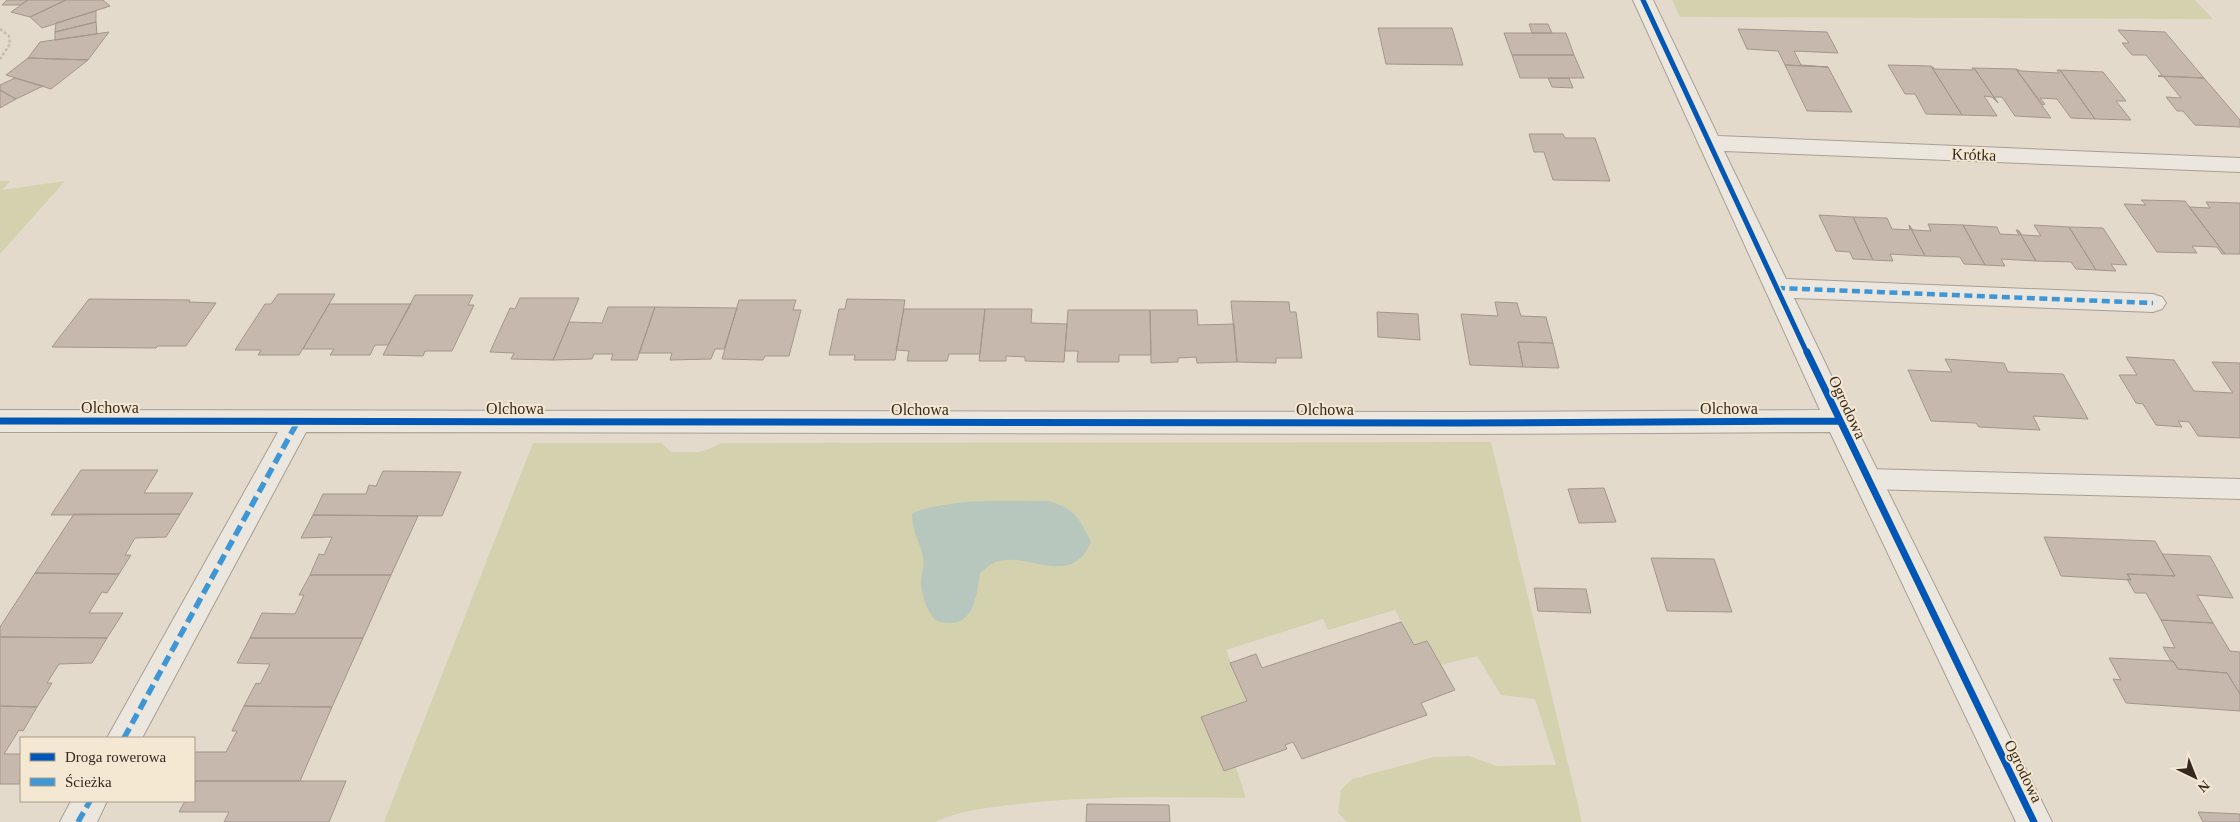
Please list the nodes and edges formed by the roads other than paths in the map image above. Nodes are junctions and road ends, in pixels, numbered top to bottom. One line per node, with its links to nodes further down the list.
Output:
1 (1643, 0): 2 (street, Ogrodowa)
2 (1708, 143): 3 (street, Krótka); 4 (street, Ogrodowa)
3 (2240, 165)
4 (1777, 288): 5 (street); 8 (street, Ogrodowa)
5 (2153, 303)
6 (0, 421): 7 (street, Olchowa)
7 (298, 421): 8 (street, Olchowa); 11 (street)
8 (1839, 421): 9 (street, Ogrodowa)
9 (1867, 480): 10 (lane); 14 (street, Ogrodowa)
10 (2240, 489)
11 (125, 737)
12 (89, 802): 13 (street)
13 (78, 822)
14 (2034, 822)

